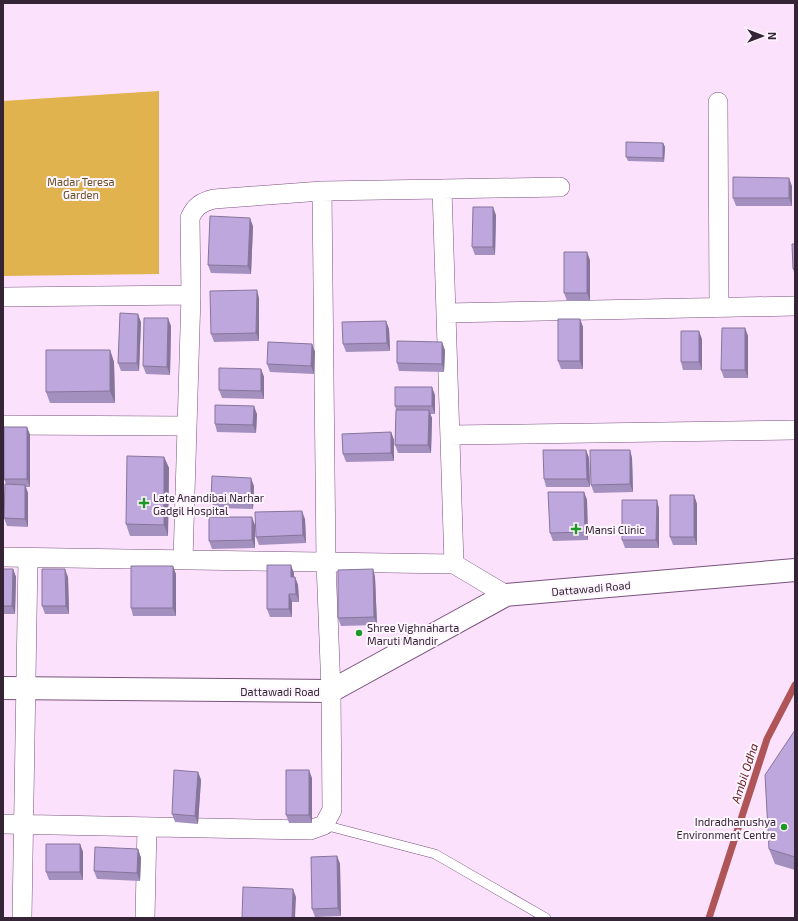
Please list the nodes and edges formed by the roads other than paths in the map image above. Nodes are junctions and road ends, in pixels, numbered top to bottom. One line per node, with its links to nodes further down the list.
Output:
1 (718, 102): 8 (street)
2 (560, 187): 3 (street)
3 (442, 189): 4 (street); 9 (street)
4 (322, 191): 5 (street); 17 (street)
5 (191, 295): 6 (street); 11 (street)
6 (3, 297)
7 (795, 306): 8 (street)
8 (719, 308): 9 (street)
9 (446, 313): 13 (street)
10 (3, 425): 11 (street)
11 (187, 426): 16 (street)
12 (795, 430): 13 (street)
13 (450, 436): 18 (street)
14 (3, 557): 15 (street)
15 (28, 558): 16 (street); 22 (street)
16 (183, 560): 17 (street)
17 (326, 562): 18 (street); 23 (street)
18 (454, 564): 20 (street)
19 (795, 570): 20 (street, Dattawadi Road)
20 (506, 595): 23 (street, Dattawadi Road)
21 (3, 688): 22 (street, Dattawadi Road)
22 (26, 689): 23 (street, Dattawadi Road); 25 (street)
23 (331, 691): 26 (street)
24 (3, 824): 25 (street)
25 (24, 825): 27 (street); 28 (street)
26 (324, 825): 27 (street); 30 (lane)
27 (147, 827): 29 (street)
28 (22, 918)
29 (145, 918)
30 (546, 918)

